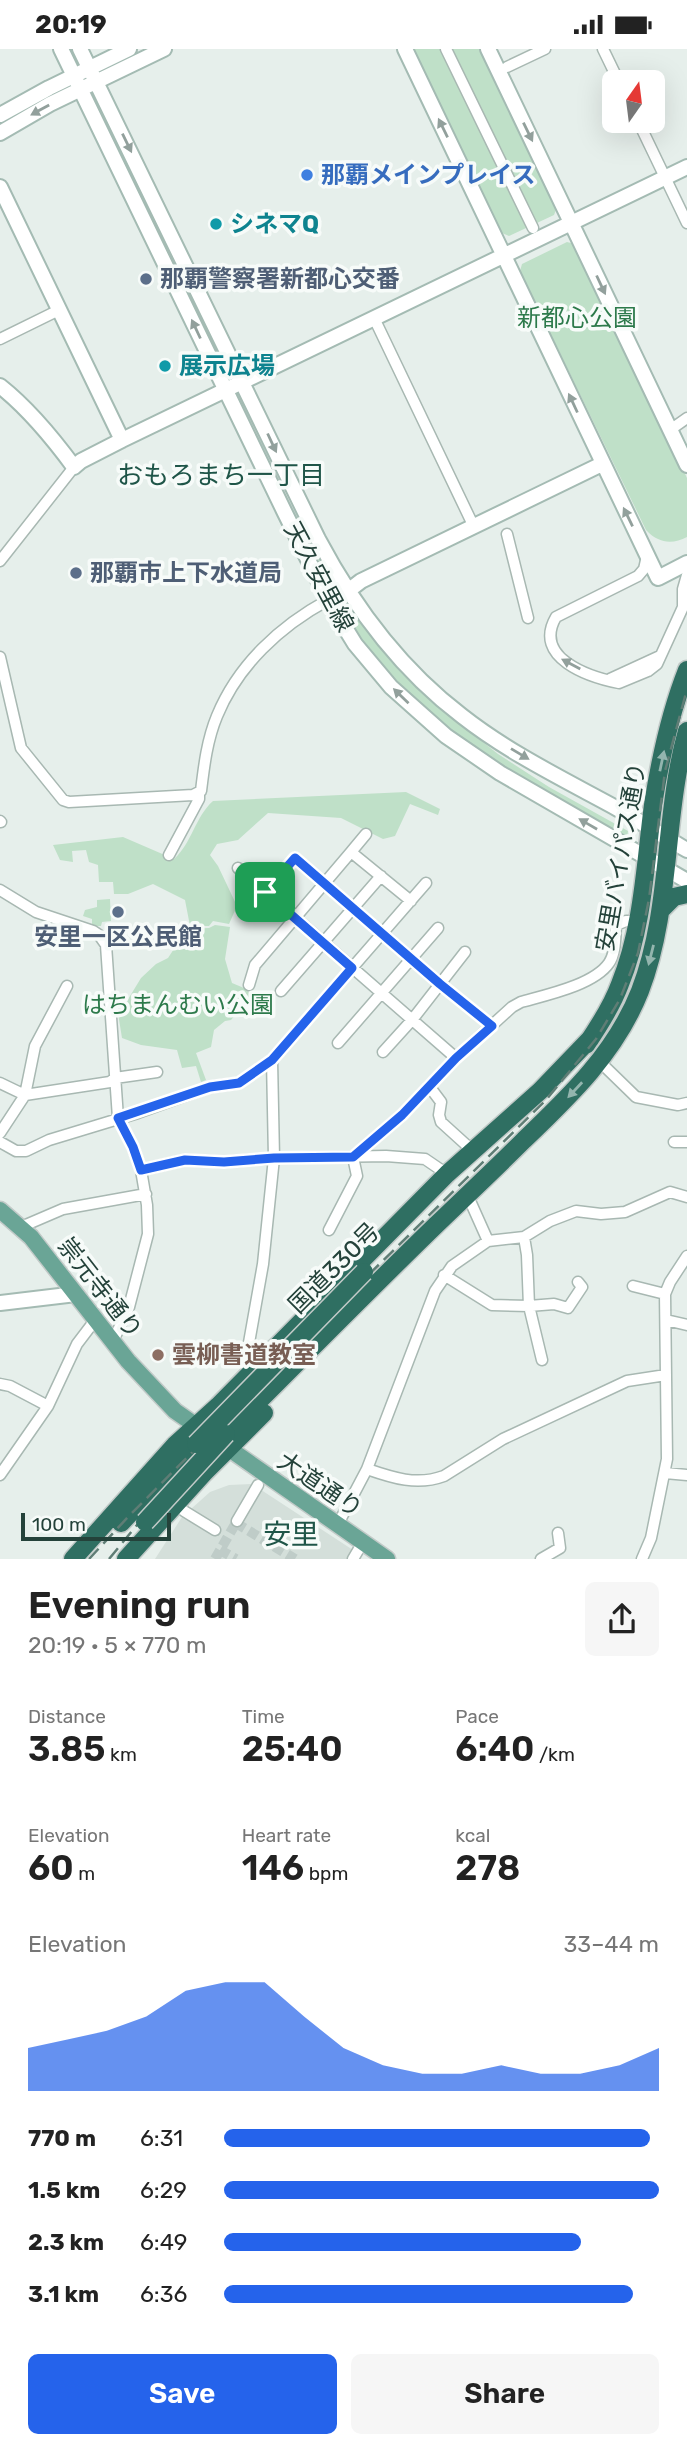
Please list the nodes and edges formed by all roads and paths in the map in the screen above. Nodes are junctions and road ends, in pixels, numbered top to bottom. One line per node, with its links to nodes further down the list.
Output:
1 (61, 49): 14 (street, 天久安里線)
2 (80, 49): 11 (street, 天久安里線)
3 (129, 49): 11 (street)
4 (164, 49): 13 (street)
5 (405, 49): 24 (street, one-way to 5)
6 (446, 49): 23 (street)
7 (488, 49): 21 (street, one-way to 21)
8 (545, 49): 10 (street)
9 (603, 49): 12 (street)
10 (507, 67)
11 (89, 68): 13 (street, 天久安里線); 14 (street)
12 (613, 70)
13 (96, 82): 14 (street); 28 (street, 天久安里線, one-way to 28)
14 (77, 83): 15 (street); 16 (street, one-way to 16); 30 (street, 天久安里線, one-way to 14)
15 (0, 115)
16 (0, 133)
17 (644, 133): 19 (street)
18 (687, 167): 19 (street)
19 (665, 178): 21 (street); 22 (street)
20 (0, 187): 25 (street)
21 (572, 223): 24 (street); 32 (street, one-way to 32)
22 (687, 223)
23 (533, 228)
24 (504, 256): 26 (street); 34 (street, one-way to 24)
25 (60, 310): 27 (street); 33 (street)
26 (374, 318): 28 (street); 37 (street)
27 (0, 339)
28 (243, 381): 30 (street); 43 (street, 天久安里線, one-way to 43)
29 (0, 386): 36 (street)
30 (225, 390): 33 (street); 44 (street, 天久安里線)
31 (687, 418): 32 (street)
32 (670, 430): 35 (street)
33 (122, 440): 36 (street)
34 (603, 464): 37 (street); 39 (street, one-way to 34)
35 (687, 465)
36 (74, 467): 40 (street)
37 (474, 527): 43 (street)
38 (507, 534): 45 (street)
39 (647, 556): 41 (street); 42 (street, one-way to 39)
40 (0, 561)
41 (687, 563)
42 (687, 575)
43 (348, 591): 50 (street, 天久安里線, one-way to 50)
44 (328, 600): 49 (street); 56 (street, 天久安里線, one-way to 44)
45 (528, 618)
46 (0, 657): 49 (street)
47 (687, 670): 50 (highway, 安里バイパス通り, one-way to 47)
48 (687, 731): 52 (highway, 安里バイパス通り)
49 (199, 793): 55 (street)
50 (650, 829): 52 (street, 天久安里線); 56 (highway, 安里バイパス通り)
51 (366, 834): 54 (street)
52 (668, 840): 53 (street, 天久安里線); 58 (highway, 安里バイパス通り)
53 (687, 850)
54 (351, 852): 59 (street); 61 (street)
55 (169, 855)
56 (647, 857): 58 (street, 天久安里線); 70 (highway, 安里バイパス通り)
57 (238, 868): 64 (street)
58 (666, 869): 60 (street, 天久安里線); 68 (highway, 安里バイパス通り)
59 (381, 876): 66 (street); 67 (street)
60 (687, 881)
61 (324, 883): 64 (street); 67 (street); 69 (street)
62 (426, 883): 66 (street)
63 (0, 890): 91 (street)
64 (265, 892): 69 (street)
65 (687, 894): 68 (highway)
66 (411, 901): 72 (street)
67 (353, 909): 72 (street); 73 (street)
68 (661, 910): 89 (highway, 安里バイパス通り, one-way to 89)
69 (295, 918): 73 (street); 78 (street)
70 (638, 921): 83 (street); 84 (highway, 安里バイパス通り)
71 (438, 928): 75 (street)
72 (382, 934): 75 (street); 76 (street)
73 (324, 943): 76 (street); 80 (street)
74 (465, 952): 77 (street)
75 (411, 959): 77 (street); 81 (street)
76 (352, 968): 81 (street); 88 (street)
77 (440, 984): 82 (street); 83 (street)
78 (249, 985)
79 (67, 986): 94 (street)
80 (281, 992)
81 (381, 993): 82 (street); 85 (street)
82 (412, 1020): 86 (street); 87 (street)
83 (492, 1026): 87 (street)
84 (591, 1038): 96 (highway, 安里バイパス通り); 103 (highway)
85 (338, 1043)
86 (383, 1052)
87 (456, 1058): 93 (street)
88 (272, 1060): 98 (street); 105 (street)
89 (600, 1061): 95 (street); 97 (highway, 安里バイパス通り, one-way to 97)
90 (157, 1072): 91 (street)
91 (115, 1078): 94 (street); 98 (street)
92 (0, 1083): 94 (street)
93 (429, 1086): 103 (street); 104 (street)
94 (25, 1095): 99 (street)
95 (687, 1103)
96 (532, 1108): 118 (highway, 国道330号)
97 (550, 1116): 110 (highway); 118 (highway, 国道330号)
98 (118, 1118): 100 (street); 106 (street)
99 (0, 1133)
100 (0, 1142)
101 (674, 1142): 102 (street)
102 (687, 1142)
103 (473, 1151): 107 (highway)
104 (353, 1157): 105 (street); 107 (street); 113 (street)
105 (274, 1158): 106 (street); 130 (street)
106 (141, 1170): 108 (street)
107 (447, 1174): 130 (highway)
108 (146, 1194): 112 (street); 128 (street)
109 (687, 1197): 114 (street)
110 (471, 1203): 115 (street); 135 (highway)
111 (0, 1210): 112 (main road, 崇元寺通り)
112 (21, 1227): 121 (main road, 崇元寺通り)
113 (330, 1230)
114 (524, 1237): 115 (street); 124 (street)
115 (488, 1241): 117 (street)
116 (687, 1256): 122 (street)
117 (444, 1275): 124 (street); 136 (street)
118 (370, 1278): 142 (highway, 国道330号, bridge)
119 (578, 1282): 124 (street)
120 (633, 1286): 122 (street)
121 (76, 1294): 123 (street); 125 (main road, 崇元寺通り)
122 (665, 1294): 126 (street)
123 (0, 1303)
124 (529, 1305): 129 (street)
125 (96, 1319): 128 (main road, 崇元寺通り); 133 (street)
126 (666, 1320): 127 (street); 131 (street)
127 (687, 1325)
128 (113, 1341): 134 (main road, 崇元寺通り)
129 (542, 1360)
130 (254, 1369): 134 (highway)
131 (666, 1375): 136 (street); 137 (street)
132 (0, 1384): 133 (street)
133 (48, 1406): 138 (street)
134 (195, 1426): 135 (main road, 崇元寺通り); 148 (highway)
135 (228, 1449): 142 (highway); 144 (main road, 大道通り)
136 (367, 1469): 144 (street)
137 (665, 1473): 139 (street); 156 (street)
138 (0, 1475)
139 (687, 1475)
140 (258, 1485): 143 (street)
141 (184, 1511): 145 (street)
142 (146, 1519): 149 (highway, 国道330号); 150 (highway, 国道330号); 151 (highway); 152 (street)
143 (237, 1521)
144 (338, 1524): 147 (main road, 大道通り)
145 (215, 1530)
146 (558, 1533): 155 (street)
147 (363, 1542): 153 (street); 154 (main road, 大道通り)
148 (73, 1559)
149 (89, 1559)
150 (113, 1559)
151 (126, 1559)
152 (135, 1559)
153 (353, 1559)
154 (387, 1559)
155 (541, 1559)
156 (642, 1559)

